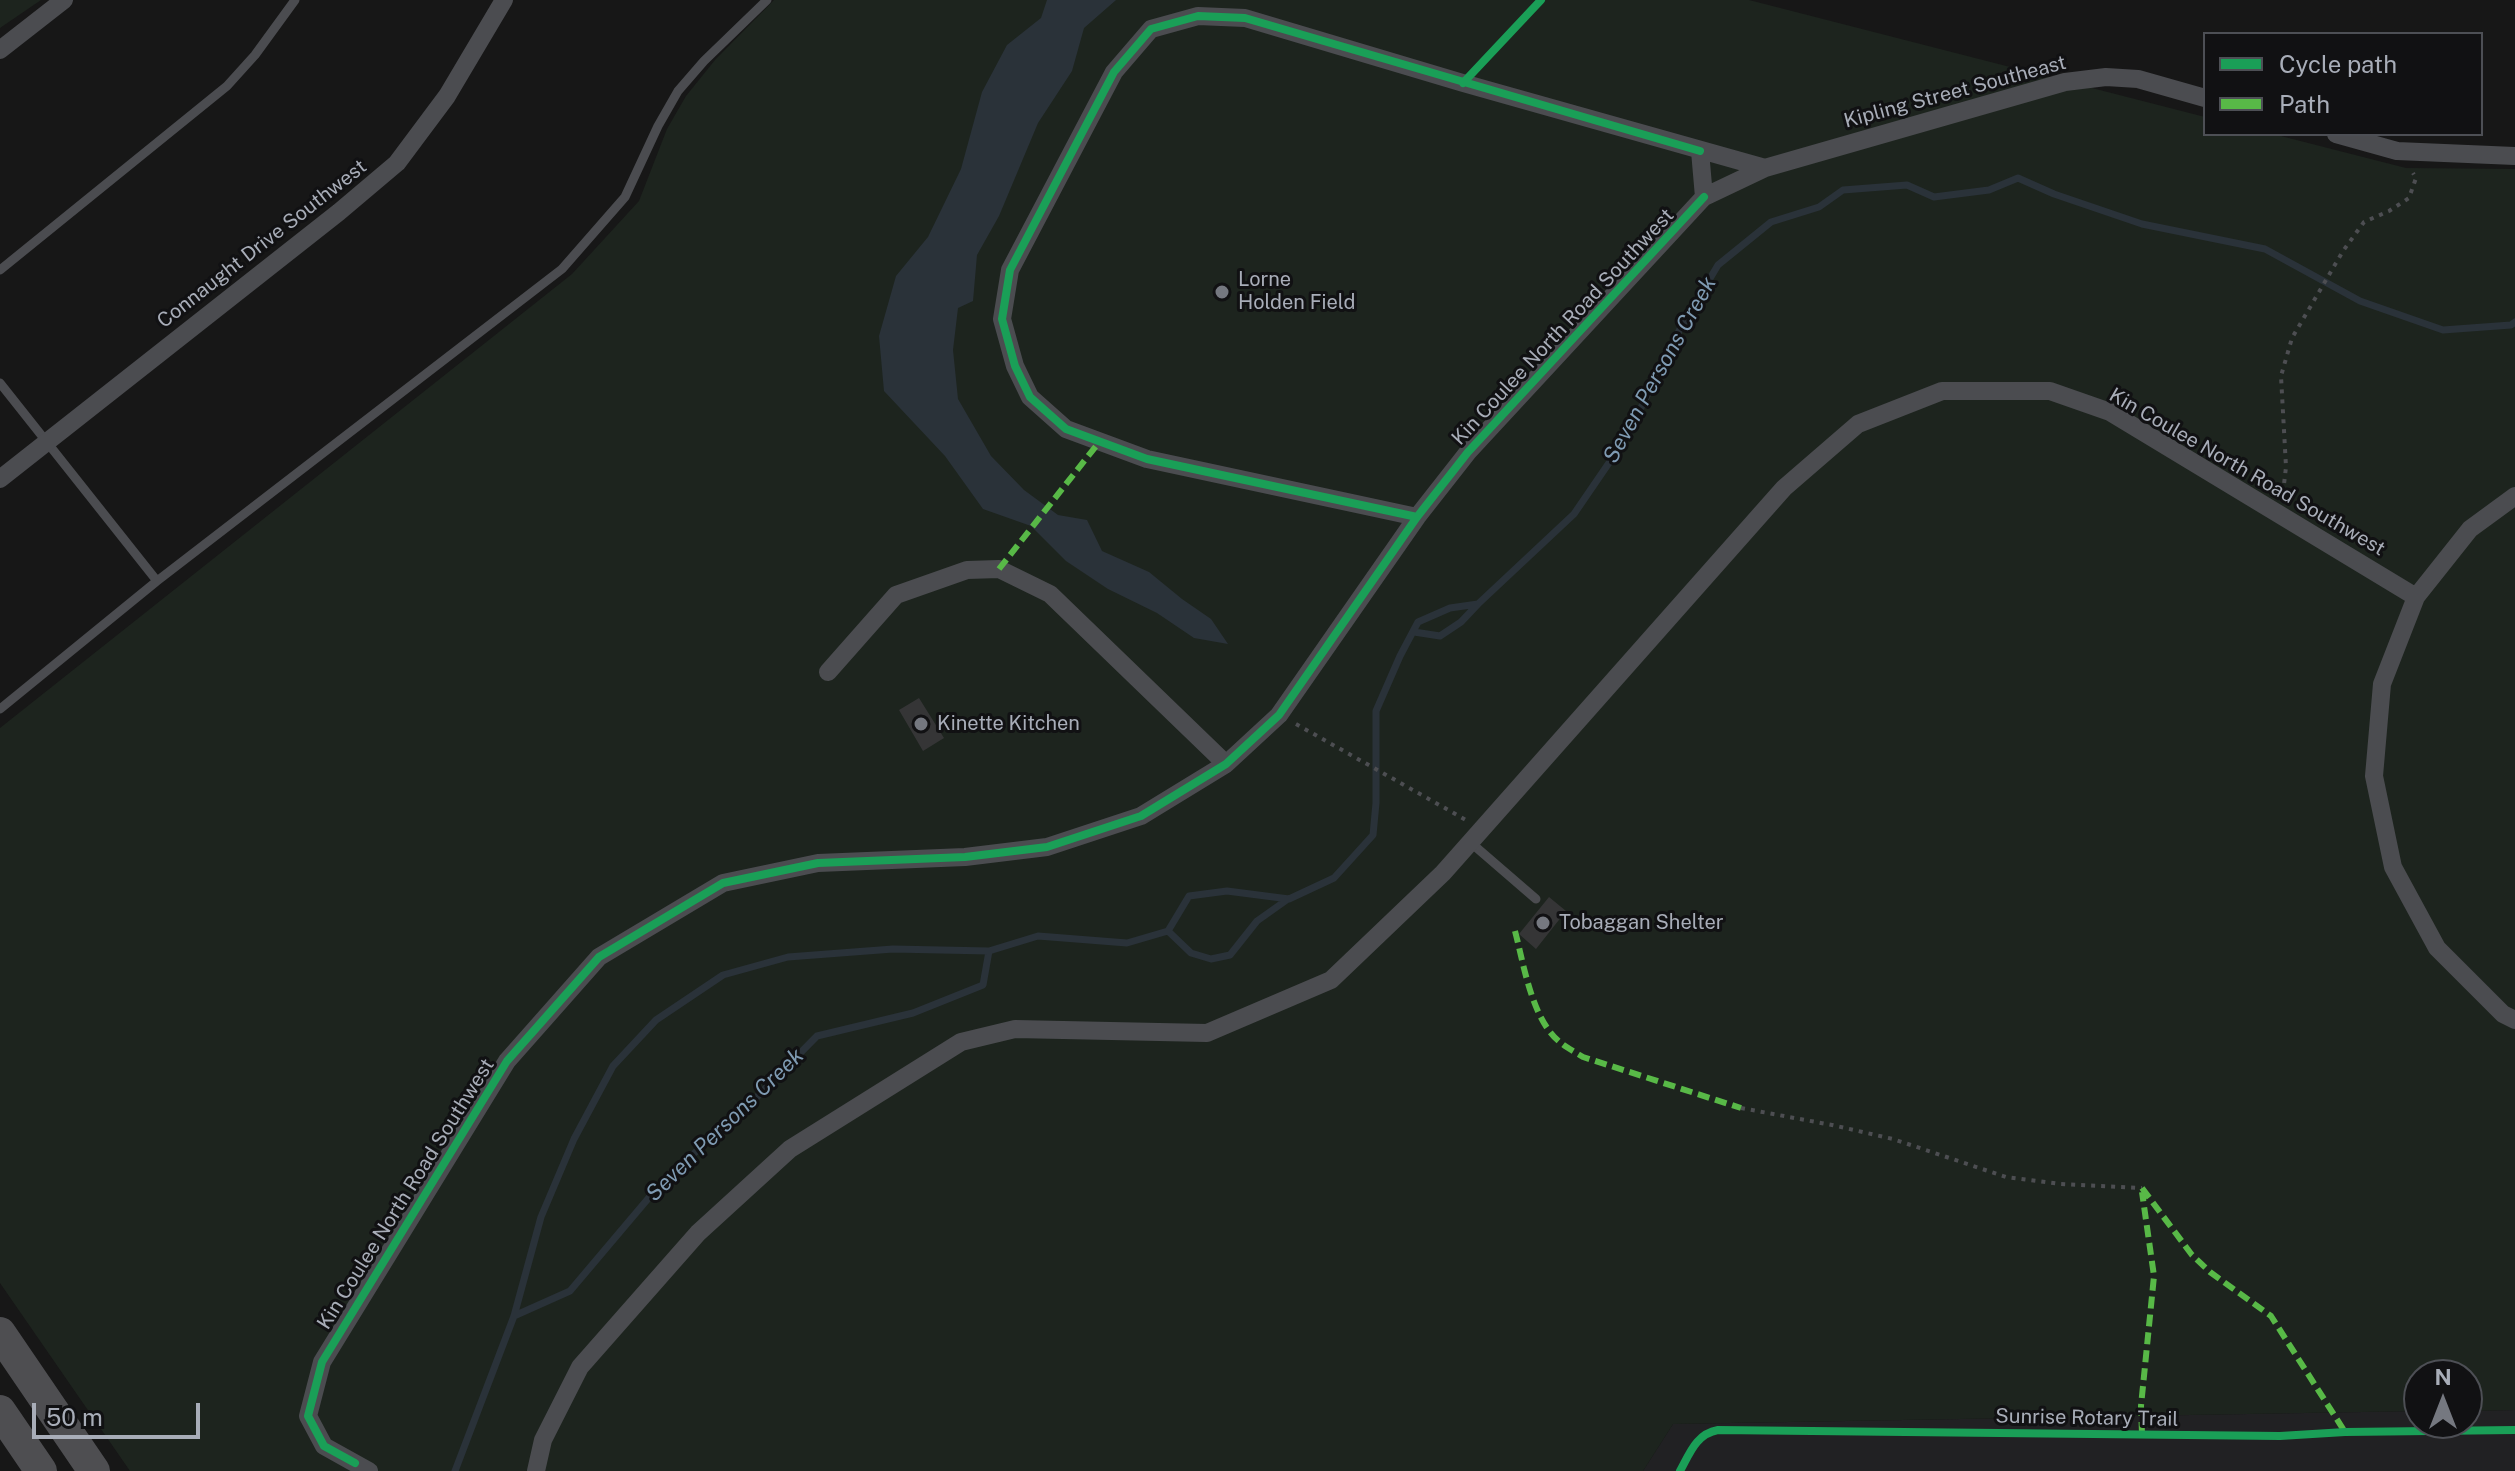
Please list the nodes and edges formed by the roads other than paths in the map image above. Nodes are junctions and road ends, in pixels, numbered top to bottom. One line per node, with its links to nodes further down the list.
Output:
1 (64, 0): 5 (street)
2 (295, 0): 12 (lane)
3 (504, 0): 14 (street, Connaught Drive Southwest)
4 (767, 0): 18 (lane)
5 (0, 50)
6 (2203, 97): 10 (street, Kipling Street Southeast)
7 (2343, 136): 9 (street)
8 (1700, 151): 10 (street); 11 (street); 17 (street)
9 (2515, 156)
10 (1765, 168): 11 (street, Kin Coulee North Road Southwest)
11 (1704, 197): 17 (street, Kin Coulee North Road Southwest)
12 (0, 270)
13 (0, 383): 14 (lane)
14 (46, 442): 15 (street, Connaught Drive Southwest); 18 (lane)
15 (0, 479)
16 (2515, 496): 19 (street)
17 (1417, 517): 22 (street, Kin Coulee North Road Southwest)
18 (157, 581): 21 (lane)
19 (2416, 597): 23 (street, Kin Coulee North Road Southwest); 25 (street)
20 (828, 672): 22 (street)
21 (0, 709)
22 (1226, 764): 30 (street, Kin Coulee North Road Southwest)
23 (1476, 835): 24 (lane); 31 (street, Kin Coulee North Road Southwest)
24 (1536, 899)
25 (2515, 1020)
26 (0, 1333): 29 (highway)
27 (5, 1418): 28 (highway)
28 (41, 1471)
29 (94, 1471)
30 (369, 1471)
31 (536, 1471)

